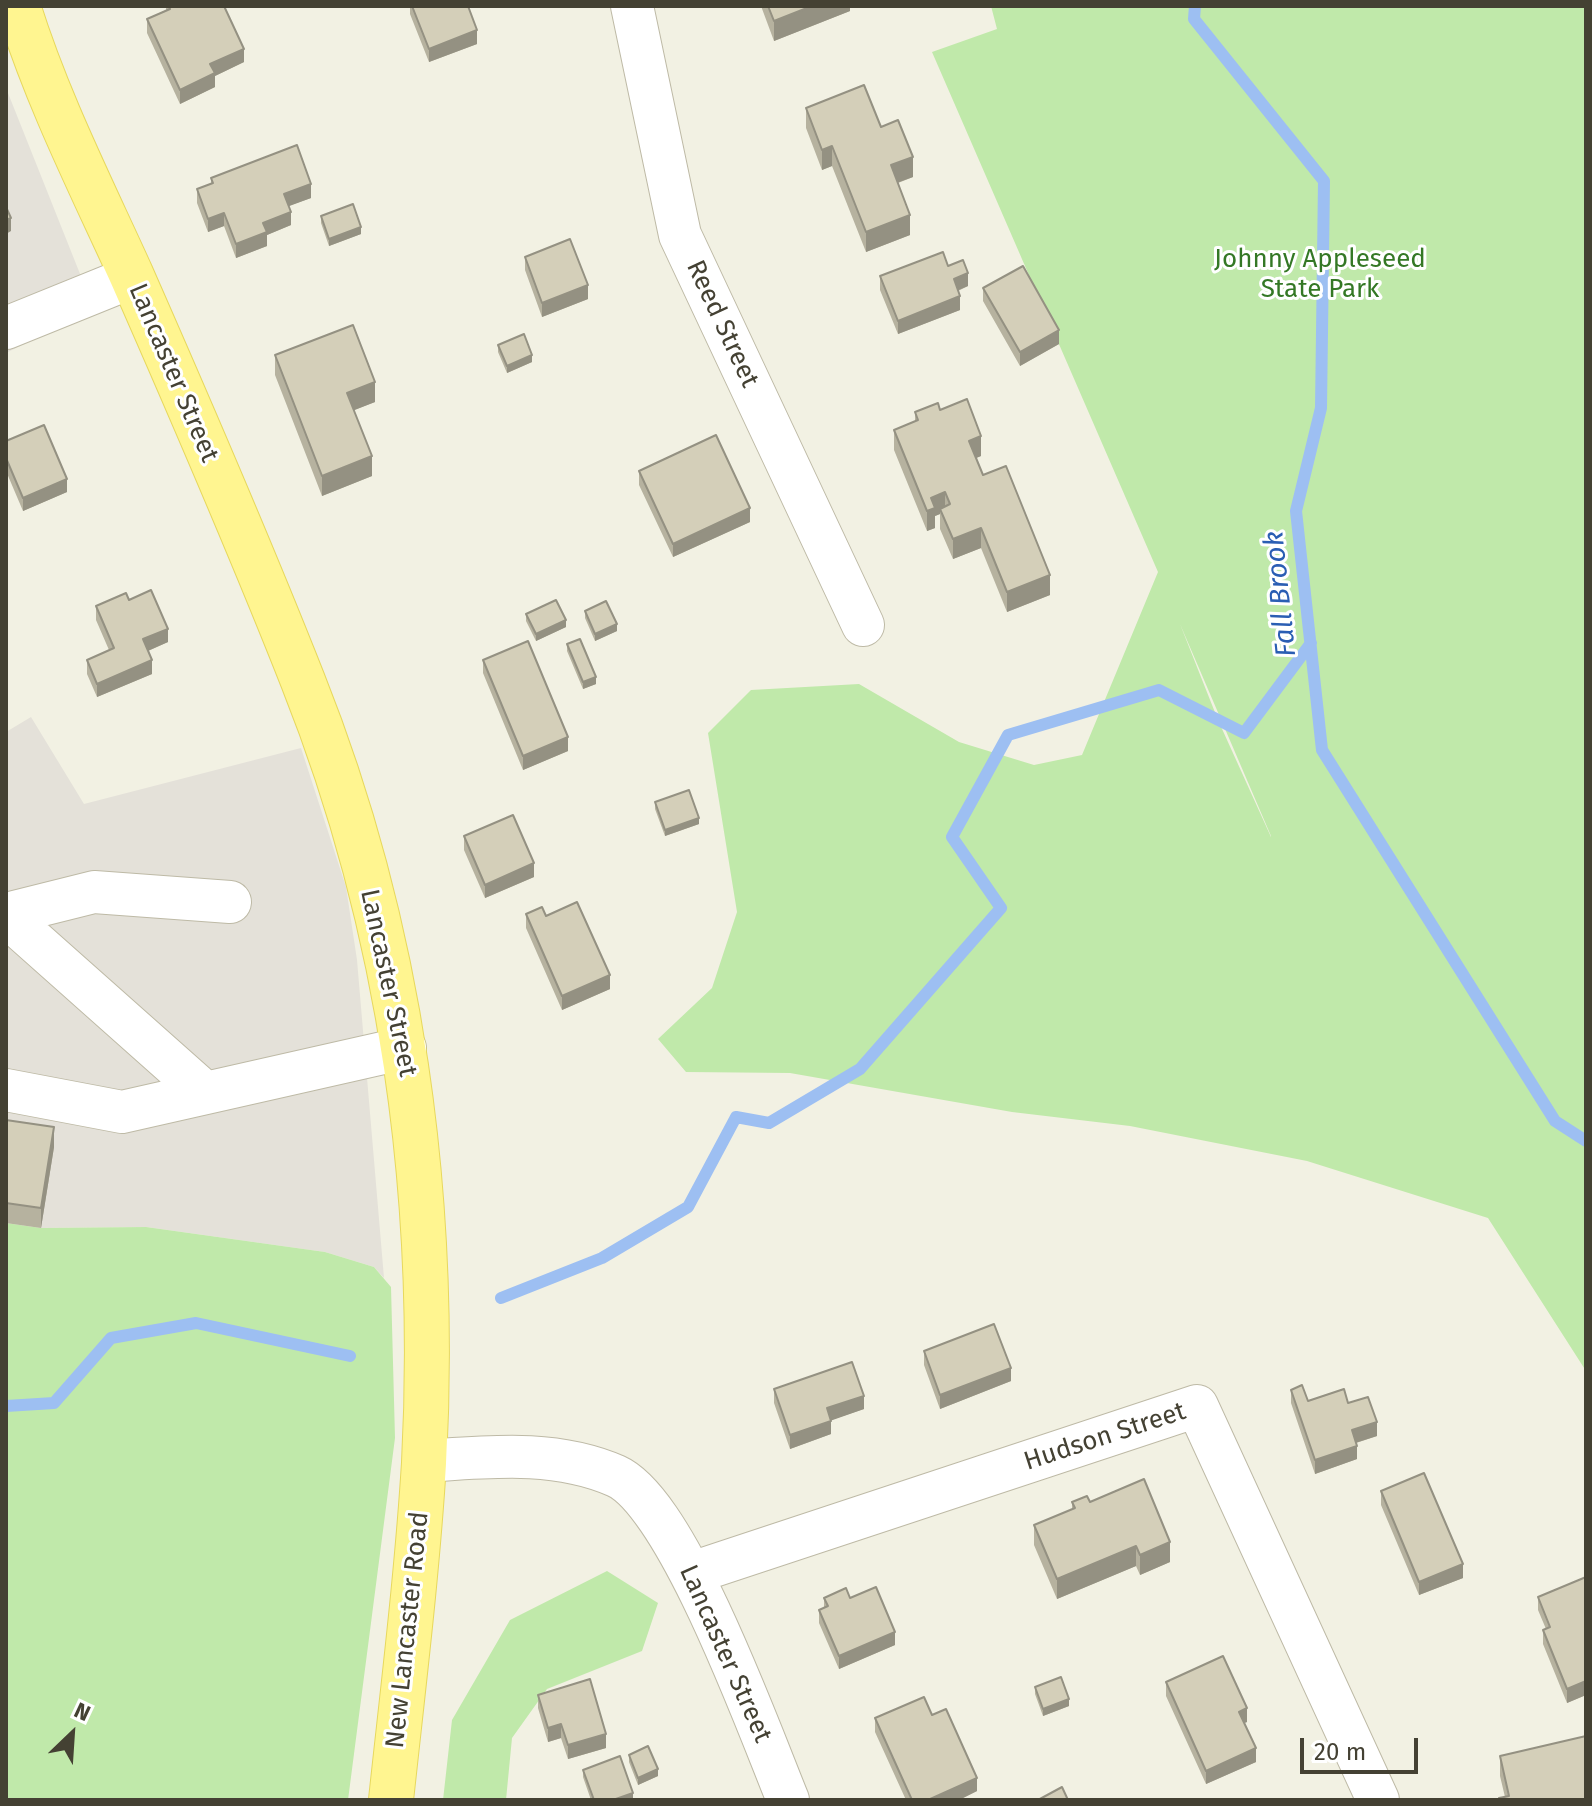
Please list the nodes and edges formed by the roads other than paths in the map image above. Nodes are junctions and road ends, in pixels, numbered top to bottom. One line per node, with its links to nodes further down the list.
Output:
1 (18, 6): 3 (main road, Lancaster Street)
2 (632, 6): 5 (street, Reed Street)
3 (132, 277): 4 (street); 8 (main road, Lancaster Street)
4 (6, 328)
5 (863, 625)
6 (230, 902): 7 (street)
7 (6, 915): 10 (street)
8 (405, 1048): 10 (street); 11 (main road, Lancaster Street)
9 (6, 1090): 10 (street)
10 (204, 1092)
11 (424, 1461): 12 (street, Lancaster Street); 13 (main road, New Lancaster Road)
12 (692, 1573): 14 (street, Lancaster Street); 15 (street, Hudson Street)
13 (391, 1800)
14 (788, 1800)
15 (1378, 1800)

